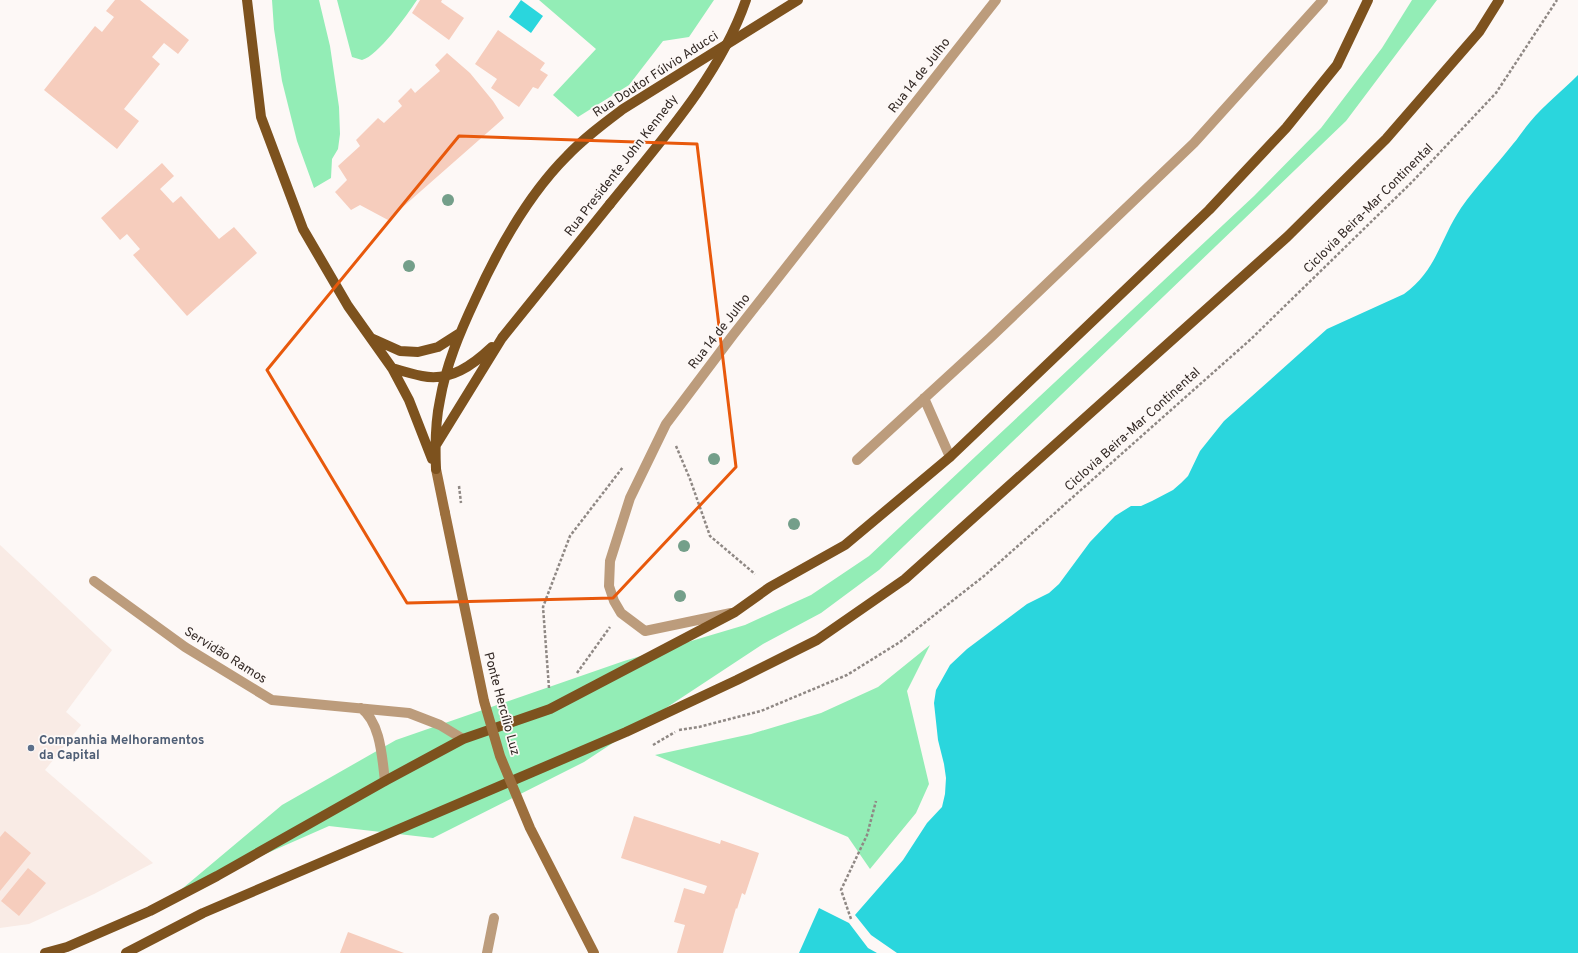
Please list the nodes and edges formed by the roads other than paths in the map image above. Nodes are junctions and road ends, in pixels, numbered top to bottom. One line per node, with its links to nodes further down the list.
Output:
1 (247, 0): 9 (main road, Ponte Hercílio Luz)
2 (746, 0): 10 (main road, Rua Presidente John Kennedy, bridge)
3 (798, 0): 8 (main road, Rua Doutor Fúlvio Aducci)
4 (996, 0): 19 (street, Rua 14 de Julho)
5 (1323, 0): 13 (street)
6 (1368, 0): 15 (main road)
7 (1499, 0): 25 (main road)
8 (460, 333): 9 (main road); 12 (main road, Rua Doutor Fúlvio Aducci)
9 (371, 338): 11 (main road, Ponte Hercílio Luz)
10 (502, 338): 12 (main road, Rua Presidente John Kennedy); 14 (main road, Rua Presidente John Kennedy)
11 (392, 368): 12 (main road, Rua Presidente John Kennedy); 17 (main road, Ponte Hercílio Luz)
12 (445, 377): 14 (main road, Rua Doutor Fúlvio Aducci)
13 (924, 398): 15 (street); 16 (street)
14 (435, 447): 17 (main road, Ponte Hercílio Luz)
15 (950, 457): 19 (main road)
16 (857, 460)
17 (436, 469): 27 (main road, Ponte Hercílio Luz, bridge)
18 (94, 581): 20 (street, Servidão Ramos)
19 (735, 612): 21 (main road)
20 (361, 708): 21 (street, Servidão Ramos); 22 (street)
21 (463, 739): 22 (main road)
22 (385, 781): 24 (main road)
23 (494, 918): 26 (street)
24 (45, 953)
25 (126, 953)
26 (487, 953)
27 (594, 953)

